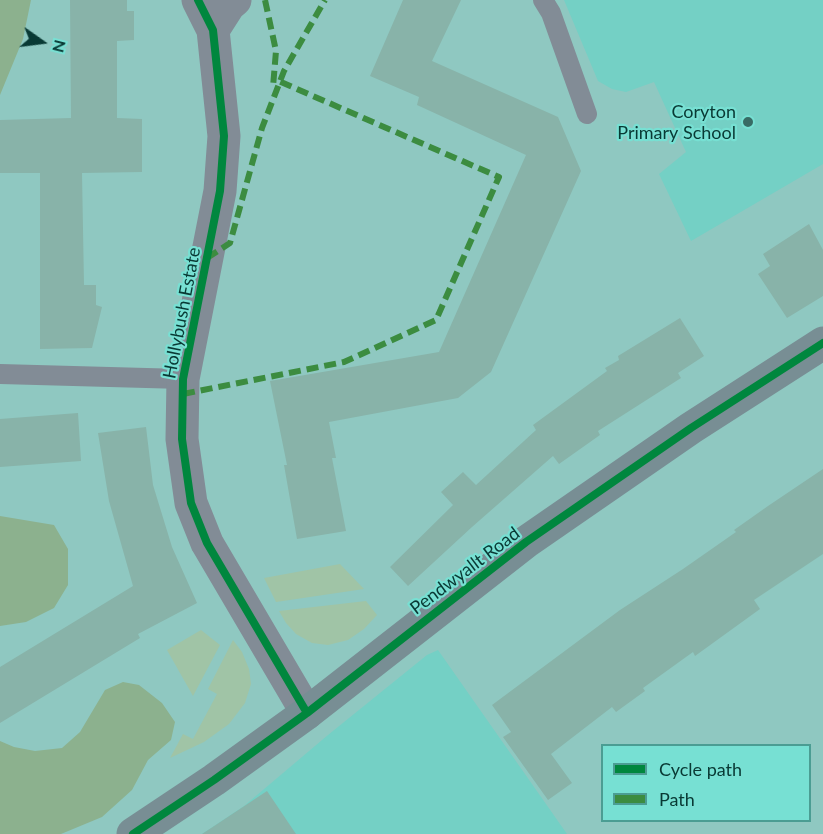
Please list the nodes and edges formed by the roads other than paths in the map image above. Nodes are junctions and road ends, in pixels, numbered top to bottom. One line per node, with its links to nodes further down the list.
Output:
1 (198, 0): 4 (street, Hollybush Estate)
2 (235, 0): 4 (street)
3 (543, 0): 5 (lane)
4 (213, 30): 8 (street, Hollybush Estate)
5 (587, 114)
6 (823, 343): 9 (main road, Pendwyallt Road)
7 (0, 374): 8 (lane, Hollybush Estate)
8 (183, 379): 9 (street, Hollybush Estate)
9 (307, 713): 10 (main road, Pendwyallt Road)
10 (133, 834)

